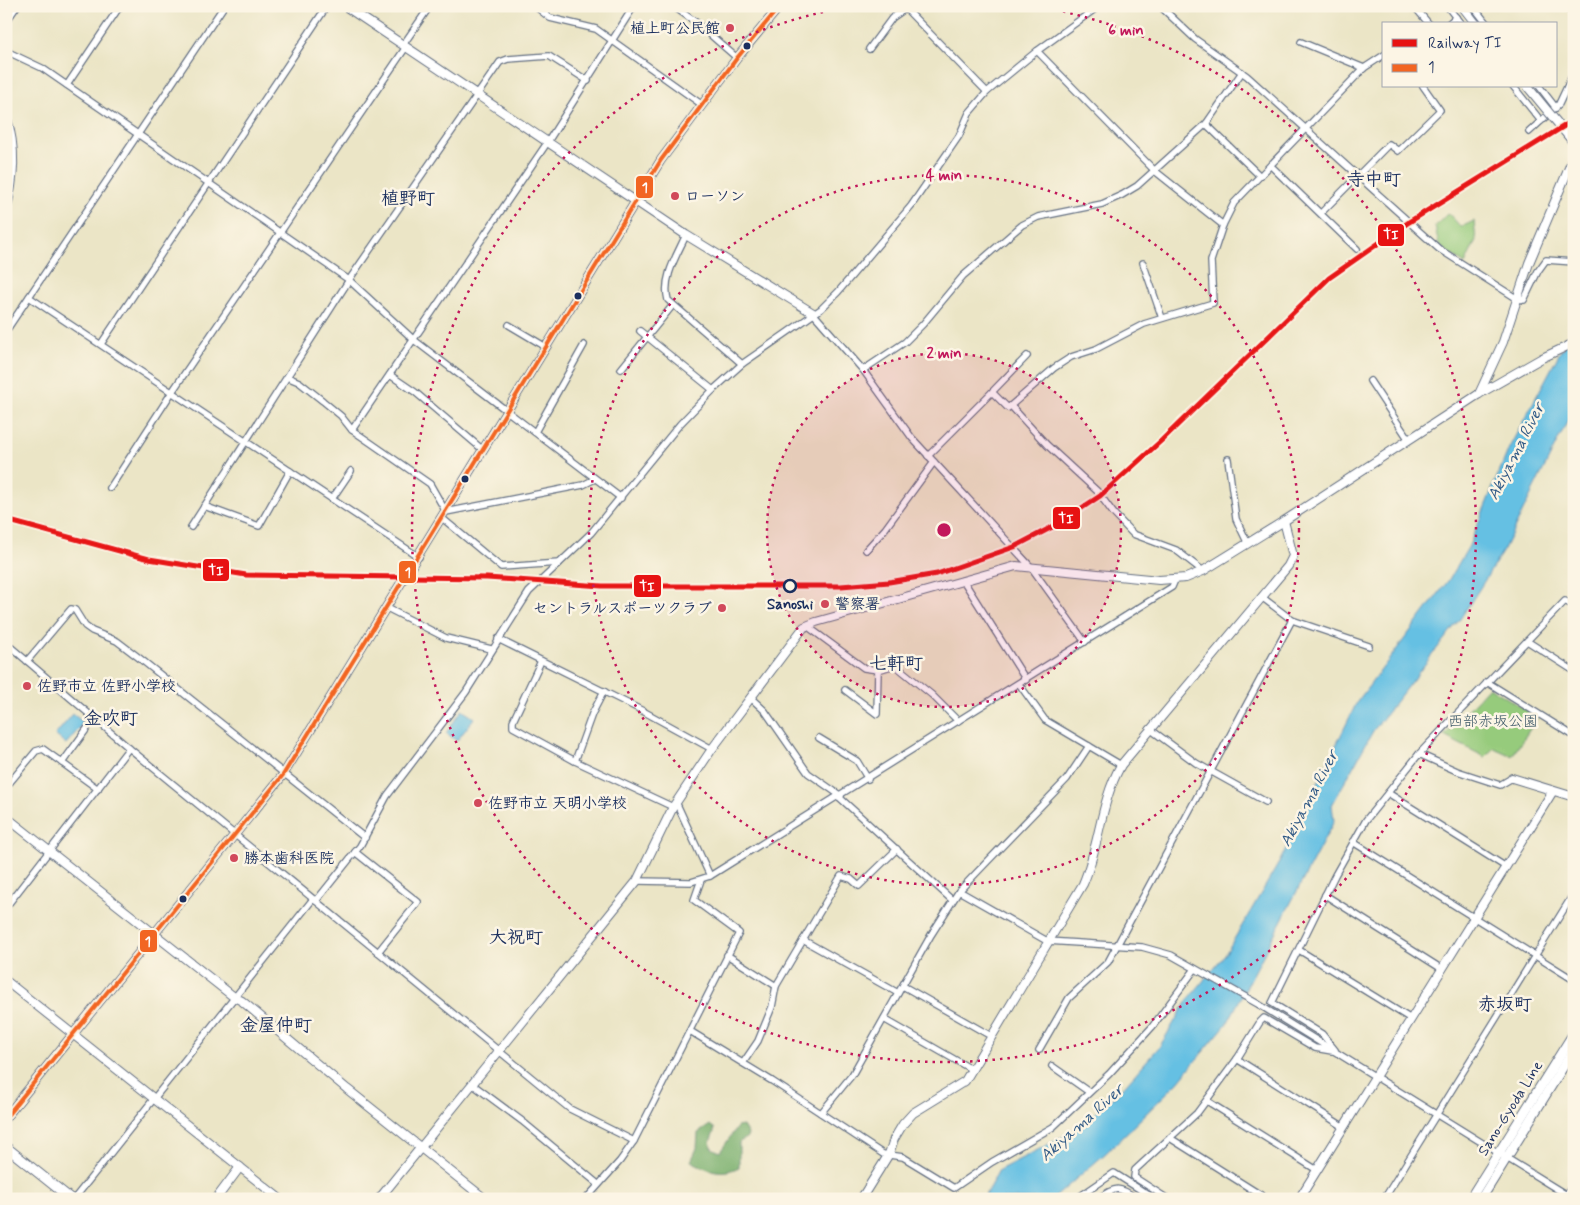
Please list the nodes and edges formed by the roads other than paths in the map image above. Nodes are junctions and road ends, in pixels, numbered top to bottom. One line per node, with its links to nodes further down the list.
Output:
1 (17, 6): 21 (street)
2 (120, 6): 40 (street)
3 (224, 6): 54 (street)
4 (327, 6): 63 (street)
5 (345, 6): 29 (street)
6 (430, 6): 29 (street)
7 (535, 6): 27 (street)
8 (634, 6): 27 (street)
9 (780, 6): 34 (street)
10 (909, 6): 30 (street); 45 (street)
11 (1099, 6): 31 (street)
12 (1160, 6): 36 (street)
13 (1414, 6): 22 (street)
14 (1447, 6): 20 (street)
15 (1462, 6): 25 (street)
16 (1473, 6): 26 (street)
17 (1559, 6): 19 (street)
18 (676, 7): 34 (street)
19 (1574, 12)
20 (1456, 17): 23 (street); 24 (street)
21 (6, 22)
22 (1427, 22)
23 (1450, 22)
24 (1460, 22)
25 (1474, 22)
26 (1485, 22)
27 (613, 40): 38 (street); 47 (street)
28 (1301, 42): 35 (street)
29 (405, 46): 46 (street); 68 (street)
30 (868, 48)
31 (1037, 51): 45 (street); 59 (street)
32 (6, 52): 40 (street)
33 (1382, 56): 35 (street)
34 (737, 58): 47 (street)
35 (1364, 68): 52 (street)
36 (1242, 72): 51 (street); 52 (street)
37 (1574, 72): 39 (street)
38 (588, 81): 46 (street); 55 (street)
39 (1572, 83): 48 (street)
40 (67, 85): 54 (street)
41 (1424, 88): 61 (street)
42 (1515, 88): 50 (street)
43 (1530, 88): 56 (street, bridge)
44 (1541, 88): 48 (street)
45 (987, 92): 77 (street)
46 (477, 95): 55 (street); 73 (street)
47 (701, 104): 64 (street)
48 (1556, 108): 50 (street)
49 (6, 116): 62 (street)
50 (1541, 121): 53 (street)
51 (1206, 124): 59 (street); 60 (street)
52 (1305, 127): 58 (street); 61 (street)
53 (1530, 132)
54 (138, 134): 63 (street); 74 (street)
55 (547, 143): 64 (street); 83 (street)
56 (1574, 143)
57 (1574, 156): 75 (street)
58 (1271, 166): 60 (street); 66 (street)
59 (1155, 171): 67 (street); 91 (street)
60 (1260, 176): 67 (street)
61 (1359, 176): 66 (street); 75 (street)
62 (9, 183): 65 (street)
63 (208, 183): 68 (street); 85 (street)
64 (635, 202): 69 (street); 87 (street)
65 (6, 211)
66 (1321, 213): 70 (street)
67 (1223, 225): 78 (street)
68 (282, 233): 73 (street); 96 (street)
69 (686, 236): 76 (street); 77 (street)
70 (1357, 249)
71 (1574, 262): 75 (street)
72 (1143, 263): 78 (street)
73 (349, 280): 83 (street); 93 (street)
74 (29, 297): 80 (street); 85 (street)
75 (1516, 298): 98 (street)
76 (673, 305): 82 (street); 89 (street)
77 (813, 313): 89 (street); 91 (street)
78 (1162, 318): 99 (street)
79 (509, 325): 87 (street)
80 (6, 331)
81 (640, 331): 82 (street)
82 (648, 338): 90 (street); 95 (street)
83 (414, 340): 92 (street); 100 (street)
84 (1574, 343): 98 (street)
85 (101, 344): 96 (street)
86 (584, 345): 102 (street)
87 (546, 347): 100 (street)
88 (1027, 356): 97 (street)
89 (742, 364): 95 (street)
90 (620, 369)
91 (863, 370): 106 (street)
92 (390, 375): 101 (street); 105 (street)
93 (287, 377): 101 (street); 104 (street)
94 (1370, 381): 103 (street)
95 (713, 390): 113 (street)
96 (172, 392): 104 (street); 112 (street)
97 (992, 392): 99 (street); 106 (street)
98 (1479, 394): 103 (street)
99 (1011, 406): 124 (street)
100 (508, 410): 102 (street); 105 (street)
101 (352, 430): 116 (street)
102 (535, 432): 111 (street)
103 (1409, 440): 117 (street)
104 (246, 441): 110 (street); 115 (street)
105 (483, 450): 116 (street)
106 (928, 456): 108 (street)
107 (1228, 459): 119 (street)
108 (934, 462): 120 (street); 123 (street)
109 (351, 471): 114 (street)
110 (290, 472): 114 (street); 115 (street)
111 (595, 478): 113 (street); 116 (street)
112 (110, 488)
113 (621, 498): 122 (street)
114 (332, 500): 121 (street)
115 (204, 506): 118 (street)
116 (444, 515): 121 (street); 122 (street)
117 (1284, 521): 119 (street); 127 (street)
118 (191, 527)
119 (1248, 544): 124 (street)
120 (866, 550)
121 (418, 557): 129 (street)
122 (559, 563): 132 (street)
123 (1031, 567): 125 (street); 126 (street); 134 (street)
124 (1203, 571): 126 (street)
125 (963, 580): 131 (street); 142 (street)
126 (1176, 580): 134 (street)
127 (1263, 598): 130 (street); 150 (street)
128 (1574, 606): 133 (street)
129 (387, 608): 137 (street); 161 (street)
130 (1292, 620): 136 (street); 160 (street)
131 (807, 626): 140 (street); 147 (street)
132 (498, 639): 137 (street); 139 (street)
133 (1527, 641): 141 (street); 143 (street)
134 (1085, 642): 142 (street)
135 (6, 643): 138 (street)
136 (1369, 646)
137 (491, 649): 174 (street)
138 (28, 661): 148 (street); 161 (street)
139 (541, 661): 146 (street); 157 (street)
140 (878, 670): 145 (street); 149 (street)
141 (1574, 671)
142 (1026, 680): 144 (street)
143 (1487, 682): 151 (street); 156 (street)
144 (1019, 684): 149 (street); 153 (street)
145 (845, 690)
146 (604, 691): 155 (street); 157 (street)
147 (752, 699): 155 (street); 168 (street)
148 (94, 719): 154 (street); 158 (street)
149 (958, 721): 163 (street)
150 (1150, 729): 159 (street); 160 (street)
151 (1574, 736)
152 (819, 738): 163 (street)
153 (1089, 746): 159 (street); 183 (street)
154 (129, 748): 165 (street); 173 (street)
155 (712, 749): 171 (street)
156 (1419, 754): 162 (street); 167 (street)
157 (575, 761): 171 (street)
158 (62, 763): 164 (street); 165 (street)
159 (1121, 765): 192 (street)
160 (1210, 770): 170 (street); 193 (street)
161 (283, 775): 173 (street); 174 (street)
162 (1512, 778): 166 (street)
163 (868, 779): 168 (street)
164 (6, 787)
165 (98, 789): 177 (street)
166 (1553, 791): 169 (street); 179 (street)
167 (1388, 793): 175 (street); 179 (street)
168 (840, 796): 176 (street); 180 (street)
169 (1574, 797)
170 (1266, 802)
171 (674, 804): 180 (street); 182 (street)
172 (6, 817): 177 (street)
173 (235, 835): 186 (street); 190 (street)
174 (365, 838): 178 (street)
175 (1353, 842): 185 (street); 189 (street)
176 (897, 848): 187 (street); 191 (street)
177 (50, 851): 188 (street); 190 (street)
178 (355, 852): 186 (street); 195 (street)
179 (1506, 867): 189 (street)
180 (710, 876): 181 (street)
181 (701, 880): 182 (street); 196 (street)
182 (636, 881): 213 (street)
183 (959, 891): 187 (street); 192 (street)
184 (1574, 893): 197 (street)
185 (1325, 895): 194 (street); 198 (street)
186 (314, 900): 195 (street); 205 (street)
187 (952, 900): 203 (street)
188 (6, 907)
189 (1474, 918): 197 (street); 198 (street)
190 (155, 933): 205 (street); 210 (street)
191 (804, 940): 202 (street); 204 (street)
192 (1047, 941): 193 (street); 211 (street)
193 (1115, 944): 199 (street); 214 (street)
194 (1299, 950): 207 (street); 215 (street)
195 (378, 952): 213 (street)
196 (727, 955): 202 (street); 208 (street)
197 (1535, 956): 200 (street); 226 (street)
198 (1442, 969): 207 (street)
199 (1197, 970): 215 (street); 222 (street)
200 (1574, 980)
201 (6, 981): 210 (street)
202 (776, 986): 217 (street)
203 (903, 986): 204 (street); 211 (street)
204 (898, 993): 206 (street)
205 (234, 997): 223 (street); 232 (street)
206 (884, 1018): 219 (street); 225 (street)
207 (1411, 1019): 220 (street)
208 (690, 1031): 217 (street); 230 (street)
209 (1574, 1032): 234 (main road, Sano-Gyoda Line)
210 (73, 1034): 223 (street); 227 (street)
211 (990, 1036): 219 (street)
212 (1574, 1049): 234 (main road, Sano-Gyoda Line)
213 (499, 1050): 221 (street); 230 (street)
214 (1039, 1050)
215 (1336, 1052): 216 (street); 220 (street)
216 (1237, 1059): 224 (street); 228 (street)
217 (743, 1063): 225 (street)
218 (1052, 1066): 222 (street)
219 (971, 1069): 233 (street)
220 (1375, 1076): 226 (street); 228 (street)
221 (472, 1084): 232 (street); 238 (street)
222 (1089, 1092): 233 (street)
223 (154, 1098): 235 (street); 241 (street)
224 (1207, 1100): 229 (street); 236 (street)
225 (821, 1113): 233 (street)
226 (1437, 1115): 234 (street); 254 (street)
227 (6, 1117)
228 (1344, 1127): 236 (street)
229 (1170, 1138): 251 (street); 252 (street)
230 (634, 1141): 238 (street)
231 (6, 1147): 241 (main road)
232 (421, 1147): 244 (street); 245 (street)
233 (889, 1154): 247 (street)
234 (1503, 1155): 240 (street); 255 (main road, Sano-Gyoda Line); 256 (main road, Sano-Gyoda Line)
235 (240, 1167): 242 (street); 243 (street)
236 (1317, 1170): 253 (street)
237 (1574, 1183): 240 (street)
238 (598, 1184): 246 (street)
239 (1134, 1198): 249 (street)
240 (1568, 1198)
241 (72, 1199)
242 (216, 1199)
243 (280, 1199)
244 (379, 1199)
245 (485, 1199)
246 (586, 1199)
247 (861, 1199)
248 (1076, 1199): 250 (street)
249 (1098, 1199)
250 (1155, 1199)
251 (1168, 1199)
252 (1268, 1199)
253 (1299, 1199)
254 (1384, 1199)
255 (1470, 1199)
256 (1481, 1199)

